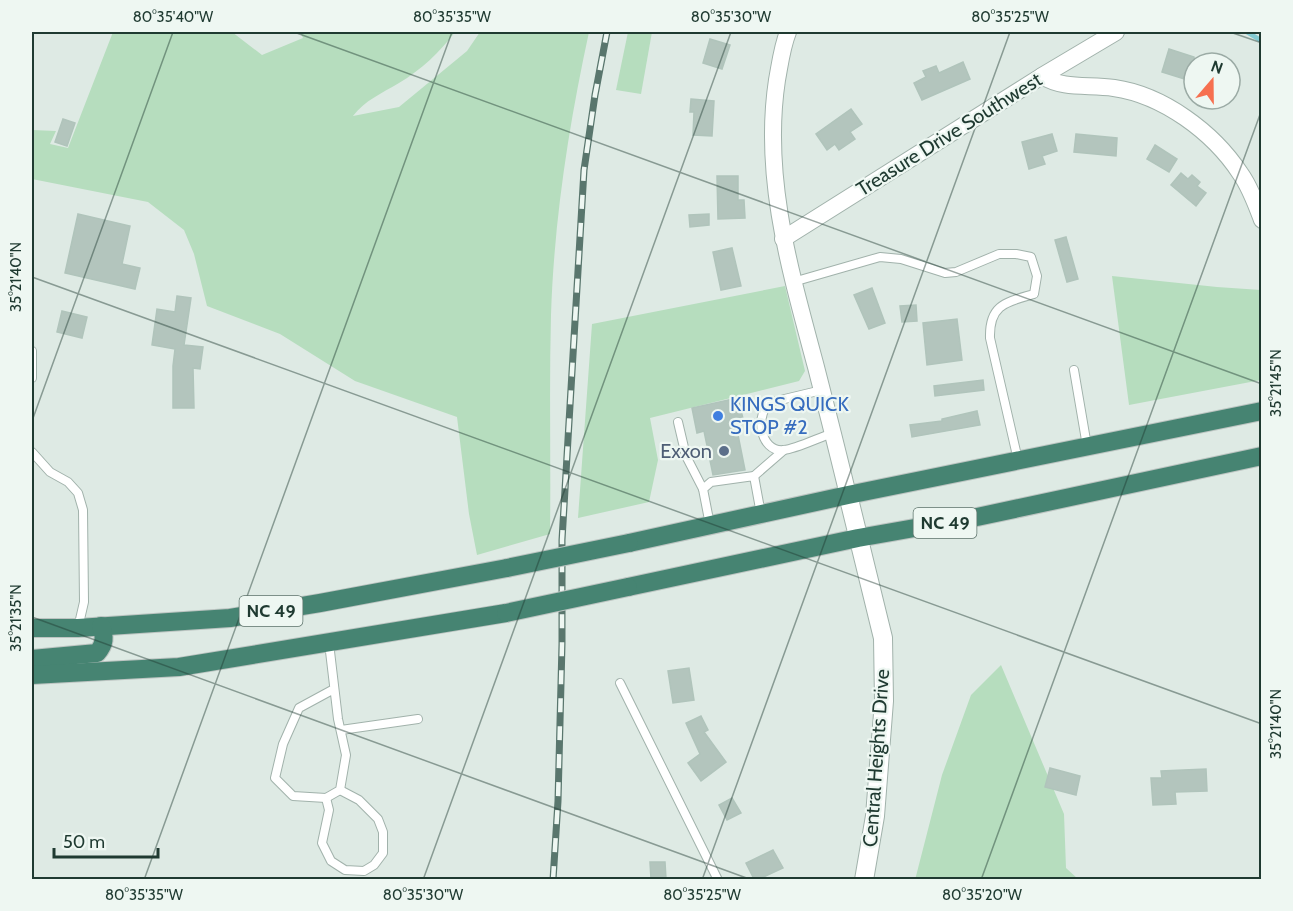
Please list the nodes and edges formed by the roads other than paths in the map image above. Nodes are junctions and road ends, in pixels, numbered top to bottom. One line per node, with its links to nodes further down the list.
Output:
1 (788, 32): 5 (street)
2 (1116, 32): 3 (street, Treasure Drive Southwest)
3 (1042, 76): 4 (street); 5 (street, Treasure Drive Southwest)
4 (1262, 220)
5 (783, 239): 6 (street)
6 (793, 282): 10 (street); 18 (lane)
7 (32, 351): 9 (lane)
8 (1074, 370): 14 (lane)
9 (32, 378)
10 (822, 390): 13 (street); 15 (lane)
11 (1262, 411): 14 (highway, NC 49 / NC 49)
12 (678, 422): 20 (lane)
13 (833, 433): 15 (lane); 21 (street)
14 (1087, 447): 18 (highway, NC 49 / NC 49)
15 (784, 450): 19 (lane)
16 (32, 452): 27 (lane)
17 (1262, 456): 24 (highway, NC 49)
18 (1018, 460): 21 (highway, NC 49 / NC 49)
19 (754, 476): 20 (lane); 22 (lane)
20 (703, 489): 23 (lane)
21 (848, 495): 22 (highway, NC 49 / NC 49); 24 (street, Central Heights Drive)
22 (761, 515): 23 (highway, NC 49 / NC 49)
23 (711, 525): 25 (highway, NC 49 / NC 49, bridge)
24 (858, 538): 28 (highway, NC 49, bridge); 38 (street, Central Heights Drive)
25 (101, 626): 27 (highway, NC 49 / NC 49); 29 (highway)
26 (32, 628): 27 (highway, NC 49 / NC 49)
27 (78, 628)
28 (329, 643): 30 (highway, NC 49); 32 (lane)
29 (32, 659)
30 (32, 675)
31 (620, 683): 37 (lane)
32 (334, 689): 34 (lane); 36 (lane)
33 (417, 719): 34 (lane)
34 (341, 730): 35 (lane)
35 (340, 790): 36 (lane); 36 (lane)
36 (326, 798)
37 (718, 879)
38 (864, 879)

